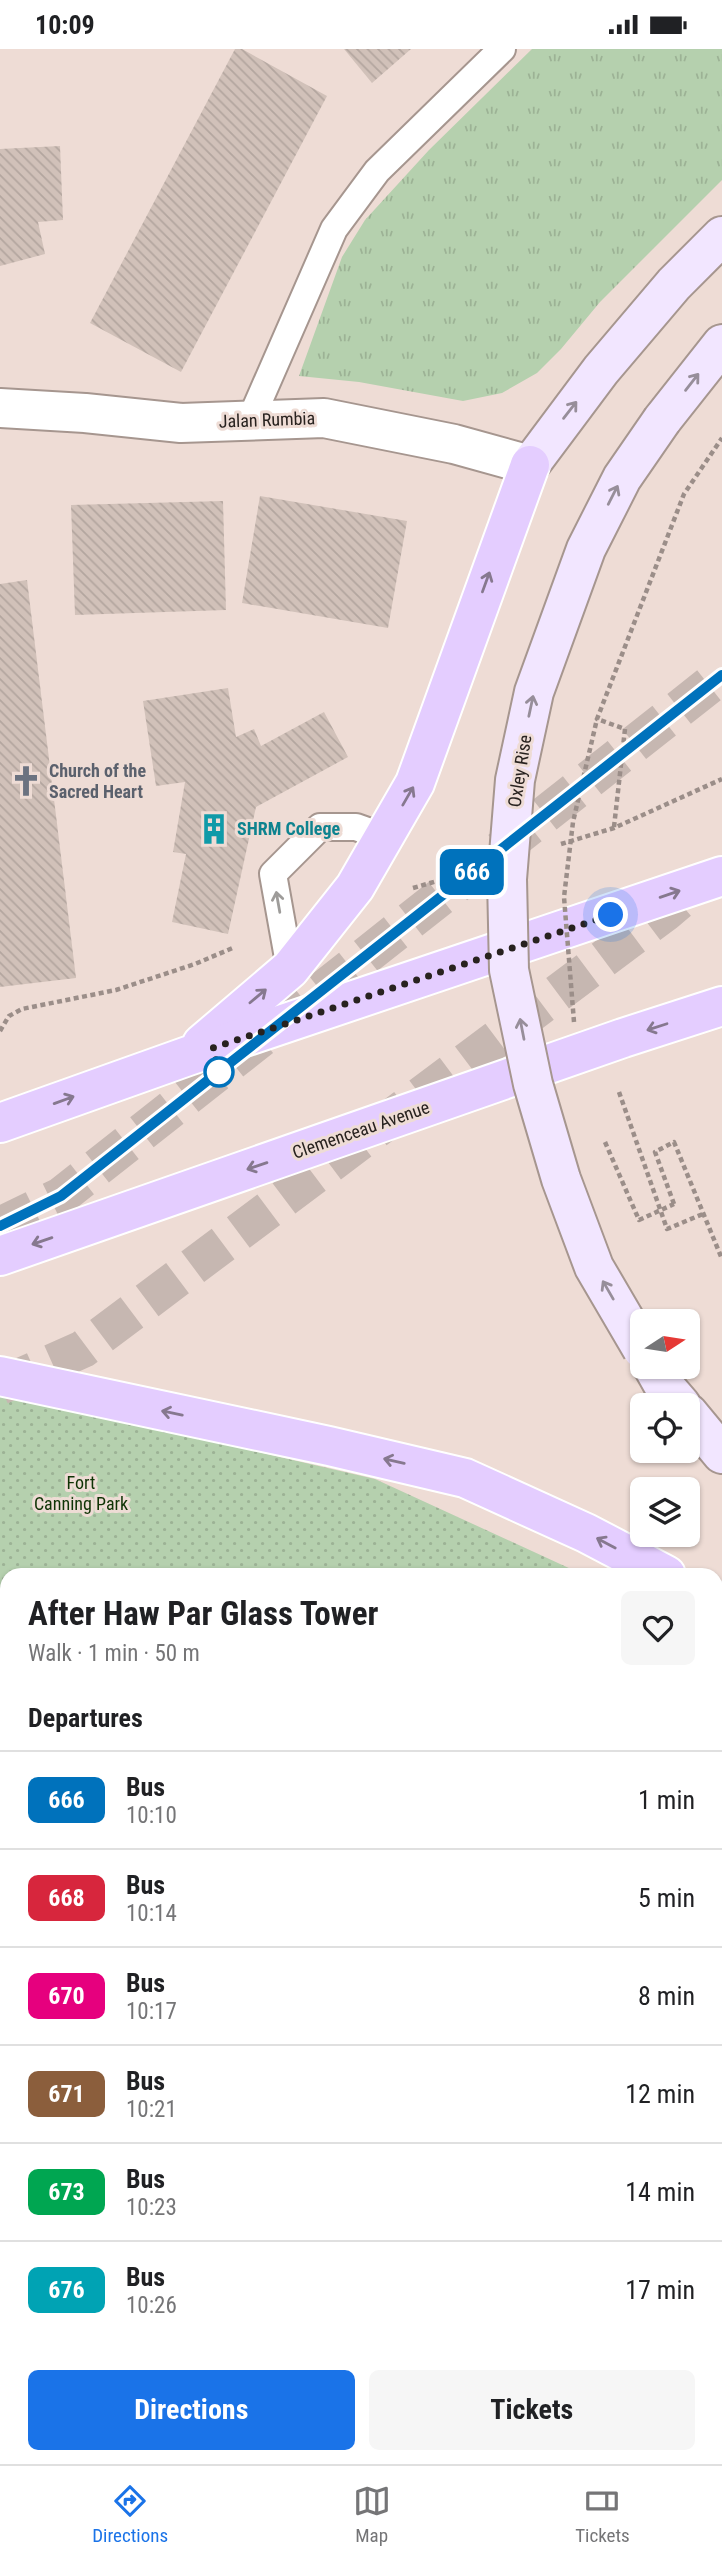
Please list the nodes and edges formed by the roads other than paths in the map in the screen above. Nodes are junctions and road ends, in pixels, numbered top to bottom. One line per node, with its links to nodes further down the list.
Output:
1 (502, 49): 5 (lane)
2 (722, 236): 6 (main road, one-way to 2)
3 (722, 344): 14 (main road, Oxley Rise, one-way to 3, bridge)
4 (0, 408): 5 (street, Jalan Rumbia)
5 (250, 421): 6 (street, Jalan Rumbia)
6 (530, 465): 7 (main road, one-way to 6)
7 (384, 837): 9 (main road); 9 (lane, one-way to 7)
8 (722, 876): 11 (main road, one-way to 8)
9 (290, 969): 11 (main road, one-way to 9)
10 (722, 1006): 13 (main road, Clemenceau Avenue, one-way to 13)
11 (188, 1056): 12 (main road, one-way to 11)
12 (0, 1123)
13 (0, 1256)
14 (630, 1328)
15 (0, 1376): 20 (main road, one-way to 15)
16 (660, 1379): 17 (main road)
17 (671, 1393)
18 (700, 1427): 19 (main road)
19 (722, 1454)
20 (653, 1568)

